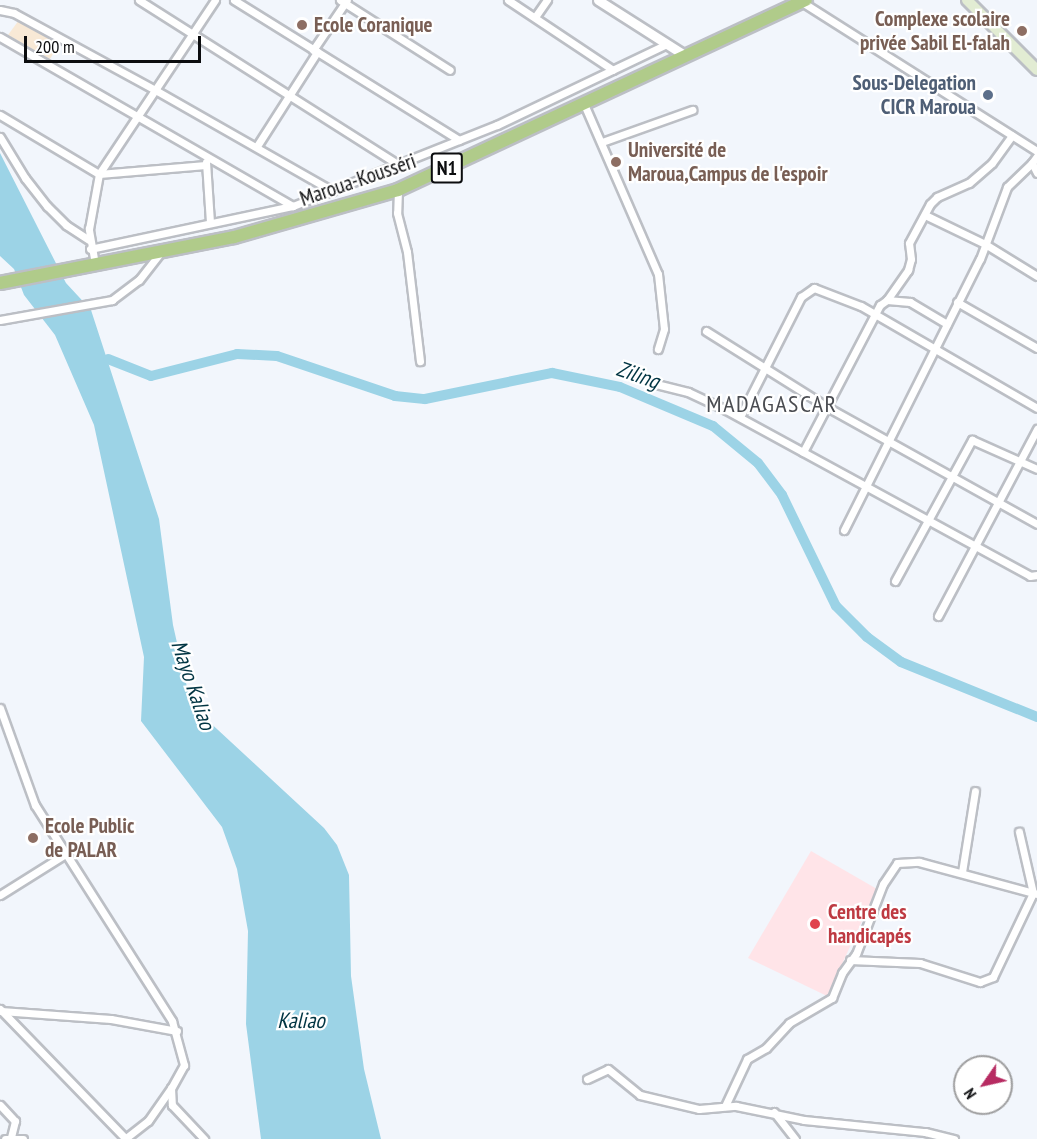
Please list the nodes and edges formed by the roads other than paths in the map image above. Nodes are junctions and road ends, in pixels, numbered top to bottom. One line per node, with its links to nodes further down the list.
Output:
1 (139, 0): 12 (street)
2 (215, 0): 12 (street)
3 (234, 0): 15 (street)
4 (508, 0): 11 (street)
5 (547, 0): 11 (street)
6 (598, 0): 14 (street)
7 (967, 0): 19 (main road)
8 (344, 1): 15 (street); 17 (street)
9 (804, 1): 16 (highway, Maroua-Kousséri / N1); 26 (street)
10 (0, 10): 20 (street)
11 (535, 17): 18 (street)
12 (194, 34): 20 (street); 21 (street)
13 (0, 37): 25 (street)
14 (665, 45): 16 (street); 18 (street)
15 (315, 51): 21 (street); 28 (street)
16 (686, 56): 22 (highway, Maroua-Kousséri / N1)
17 (450, 70)
18 (613, 70): 28 (street)
19 (1037, 70)
20 (157, 91): 25 (street); 30 (street)
21 (290, 94): 30 (street); 35 (street)
22 (584, 104): 29 (street); 39 (highway, Maroua-Kousséri / N1)
23 (692, 110): 29 (street)
24 (0, 115): 38 (street)
25 (138, 116): 32 (street); 38 (street)
26 (1012, 135): 31 (street); 42 (street)
27 (0, 137): 44 (street)
28 (459, 140): 35 (street)
29 (602, 142): 58 (street)
30 (257, 146): 40 (street)
31 (1037, 151)
32 (205, 156): 36 (street); 41 (street)
33 (1037, 156): 34 (street)
34 (1032, 163): 37 (street); 45 (street)
35 (397, 164): 40 (street)
36 (206, 165): 38 (street); 43 (street)
37 (1037, 173)
38 (99, 174): 44 (street)
39 (398, 190): 47 (highway, Maroua-Kousséri / N1); 60 (street)
40 (332, 191): 41 (street)
41 (293, 206): 43 (street)
42 (925, 215): 45 (street); 51 (street)
43 (210, 222): 46 (street)
44 (90, 240): 46 (street)
45 (985, 244): 49 (street); 52 (street)
46 (90, 249): 48 (street)
47 (163, 251): 48 (highway, Maroua-Kousséri / N1); 54 (street)
48 (95, 264): 50 (highway, Maroua-Kousséri / N1)
49 (1037, 276)
50 (3, 282)
51 (887, 300): 53 (street); 55 (street)
52 (957, 302): 55 (street); 57 (street)
53 (873, 315): 59 (street); 61 (street); 63 (street)
54 (0, 320)
55 (947, 324): 59 (street)
56 (706, 331): 61 (street)
57 (1037, 348)
58 (658, 349)
59 (934, 350): 64 (street); 67 (street)
60 (420, 361)
61 (765, 369): 63 (street); 65 (street)
62 (656, 384): 65 (street)
63 (827, 407): 67 (street); 68 (street)
64 (1037, 408)
65 (740, 417): 68 (street)
66 (1037, 429): 69 (street)
67 (891, 441): 71 (street); 72 (street)
68 (803, 452): 72 (street)
69 (1020, 460): 70 (street); 71 (street); 73 (street)
70 (1037, 469)
71 (954, 478): 73 (street); 74 (street)
72 (867, 488): 74 (street); 76 (street)
73 (998, 502): 75 (street); 77 (street)
74 (929, 521): 77 (street); 79 (street)
75 (1037, 524)
76 (844, 530)
77 (976, 547): 78 (street); 80 (street)
78 (1037, 575)
79 (895, 581)
80 (938, 616)
81 (0, 708): 84 (street)
82 (975, 791): 85 (street)
83 (1019, 832): 86 (street)
84 (67, 854): 87 (street); 90 (street)
85 (962, 872): 86 (street); 88 (street)
86 (1035, 893): 88 (street)
87 (0, 894)
88 (850, 960): 94 (street)
89 (1, 1010): 90 (street); 98 (street)
90 (177, 1031): 92 (street)
91 (587, 1079): 94 (street)
92 (171, 1088): 98 (street); 99 (street)
93 (0, 1105): 96 (street)
94 (725, 1106): 95 (street)
95 (774, 1112): 100 (street); 101 (street)
96 (8, 1138): 97 (street)
97 (22, 1139)
98 (123, 1139)
99 (204, 1139)
100 (795, 1139)
101 (954, 1139)

